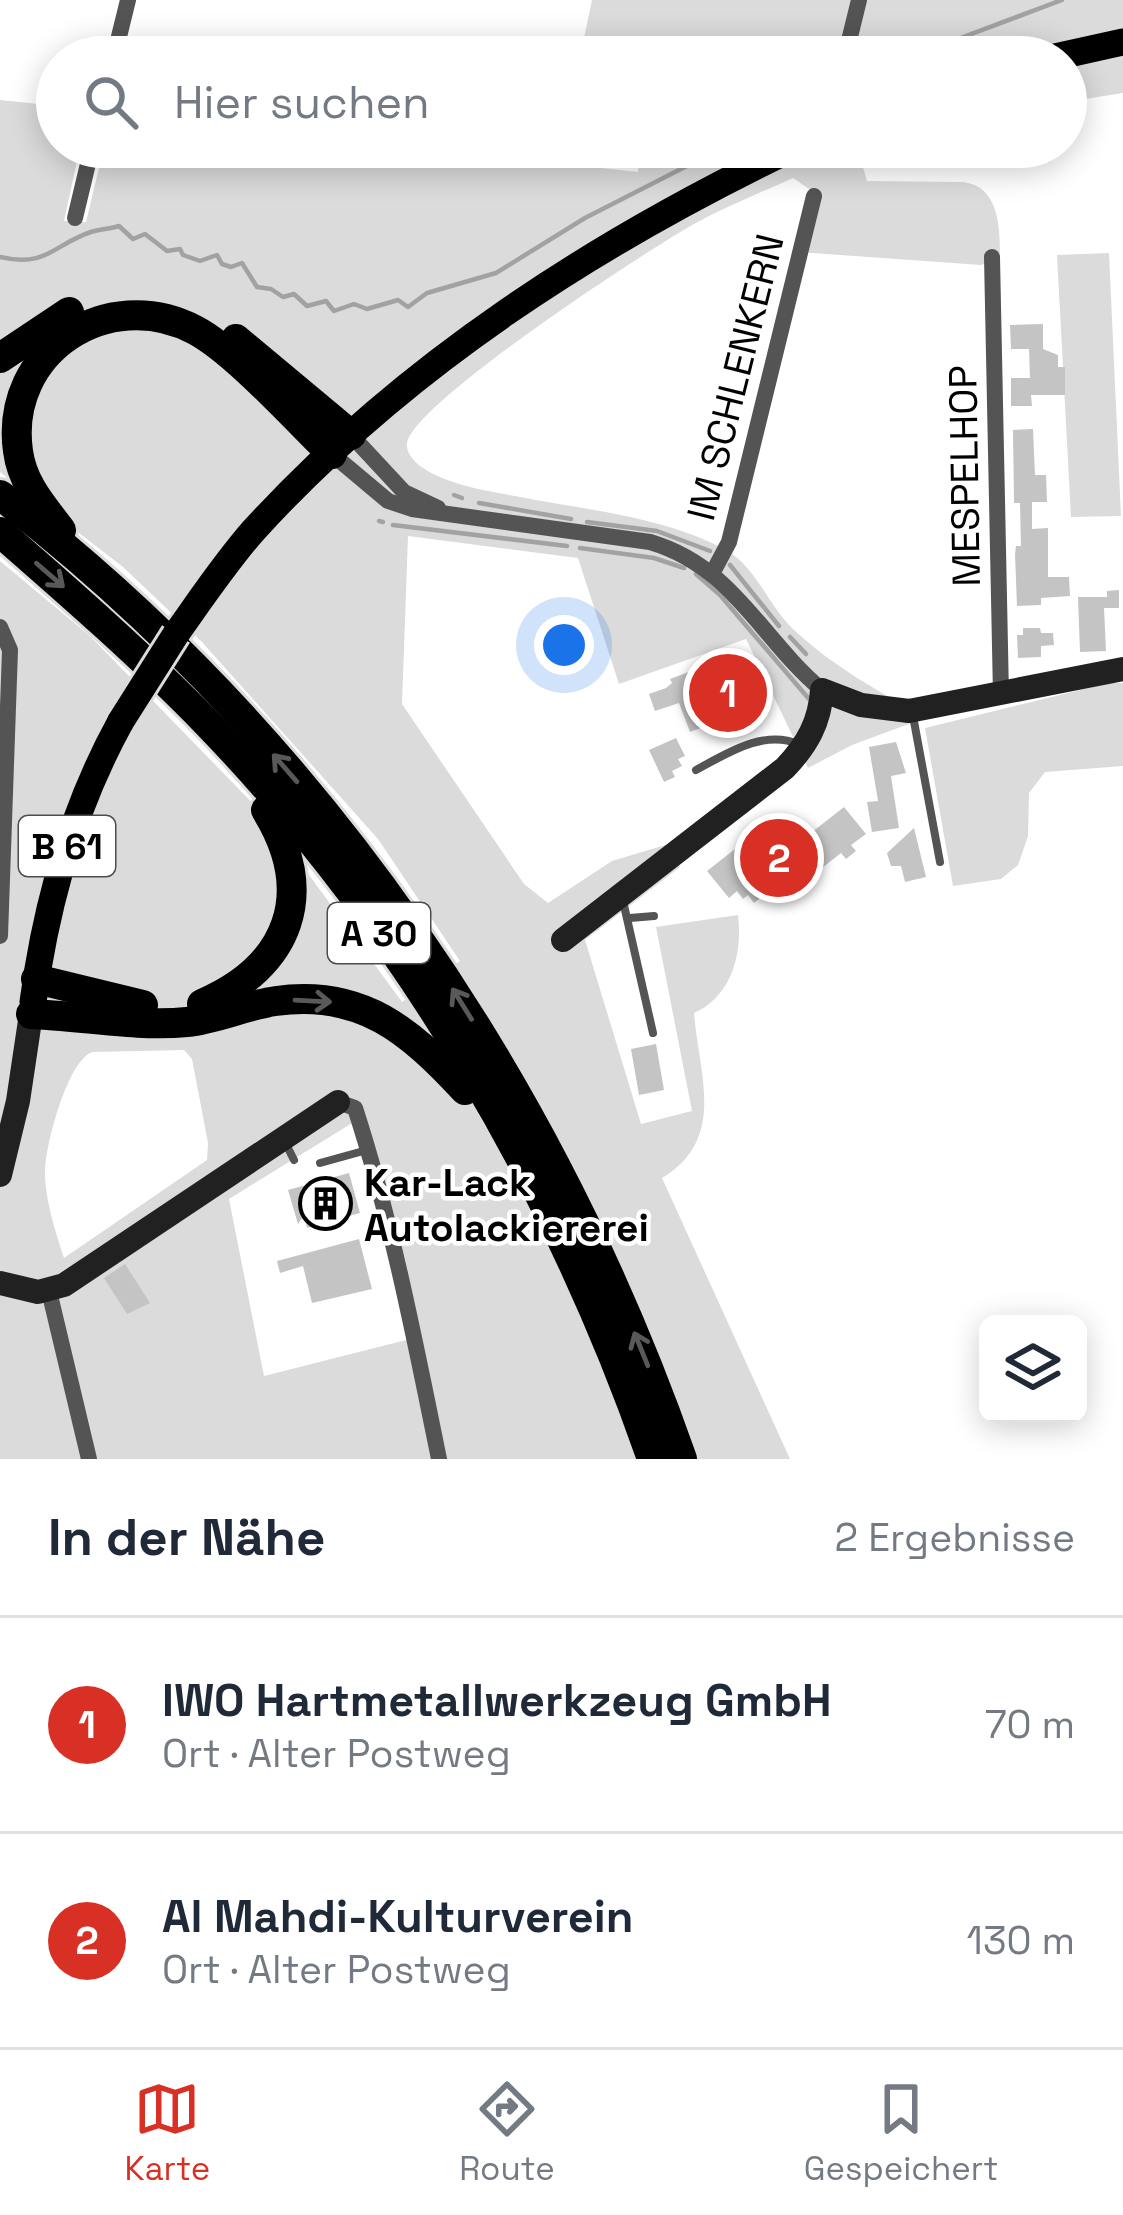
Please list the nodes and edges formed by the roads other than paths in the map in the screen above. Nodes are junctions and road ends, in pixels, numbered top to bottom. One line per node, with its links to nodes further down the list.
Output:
1 (128, 0): 3 (street)
2 (859, 0): 4 (street)
3 (119, 36)
4 (850, 36)
5 (1123, 42): 6 (main road)
6 (1087, 50)
7 (87, 168): 10 (street)
8 (751, 168): 13 (main road, B 61)
9 (814, 196): 17 (street, IM SCHLENKERN)
10 (75, 218)
11 (992, 256): 22 (street, MESPELHOP)
12 (0, 358): 13 (highway)
13 (341, 444): 15 (street); 15 (street); 18 (highway); 32 (main road, B 61, bridge)
14 (0, 496): 18 (highway, A 30)
15 (455, 515): 17 (street)
16 (0, 532): 24 (highway, A 30, one-way to 24)
17 (713, 572): 21 (street)
18 (94, 573): 45 (highway, A 30, one-way to 18)
19 (2, 629): 30 (street)
20 (1123, 669): 22 (street)
21 (822, 690): 23 (street); 25 (street)
22 (1001, 695): 23 (street)
23 (909, 711): 27 (lane)
24 (229, 748): 32 (highway); 36 (highway, A 30)
25 (802, 751): 26 (lane); 28 (street)
26 (696, 770)
27 (940, 862)
28 (624, 906): 29 (lane); 31 (street); 34 (lane)
29 (654, 916)
30 (0, 936)
31 (563, 940)
32 (36, 979): 33 (main road, B 61)
33 (31, 1014): 36 (highway, one-way to 36); 39 (street)
34 (653, 1033)
35 (338, 1102): 37 (street); 41 (street)
36 (507, 1134): 44 (highway, A 30)
37 (369, 1150): 38 (lane); 43 (street)
38 (320, 1163)
39 (0, 1175)
40 (0, 1283): 41 (street)
41 (49, 1291): 42 (street)
42 (89, 1459)
43 (440, 1459)
44 (652, 1459)
45 (682, 1459)

